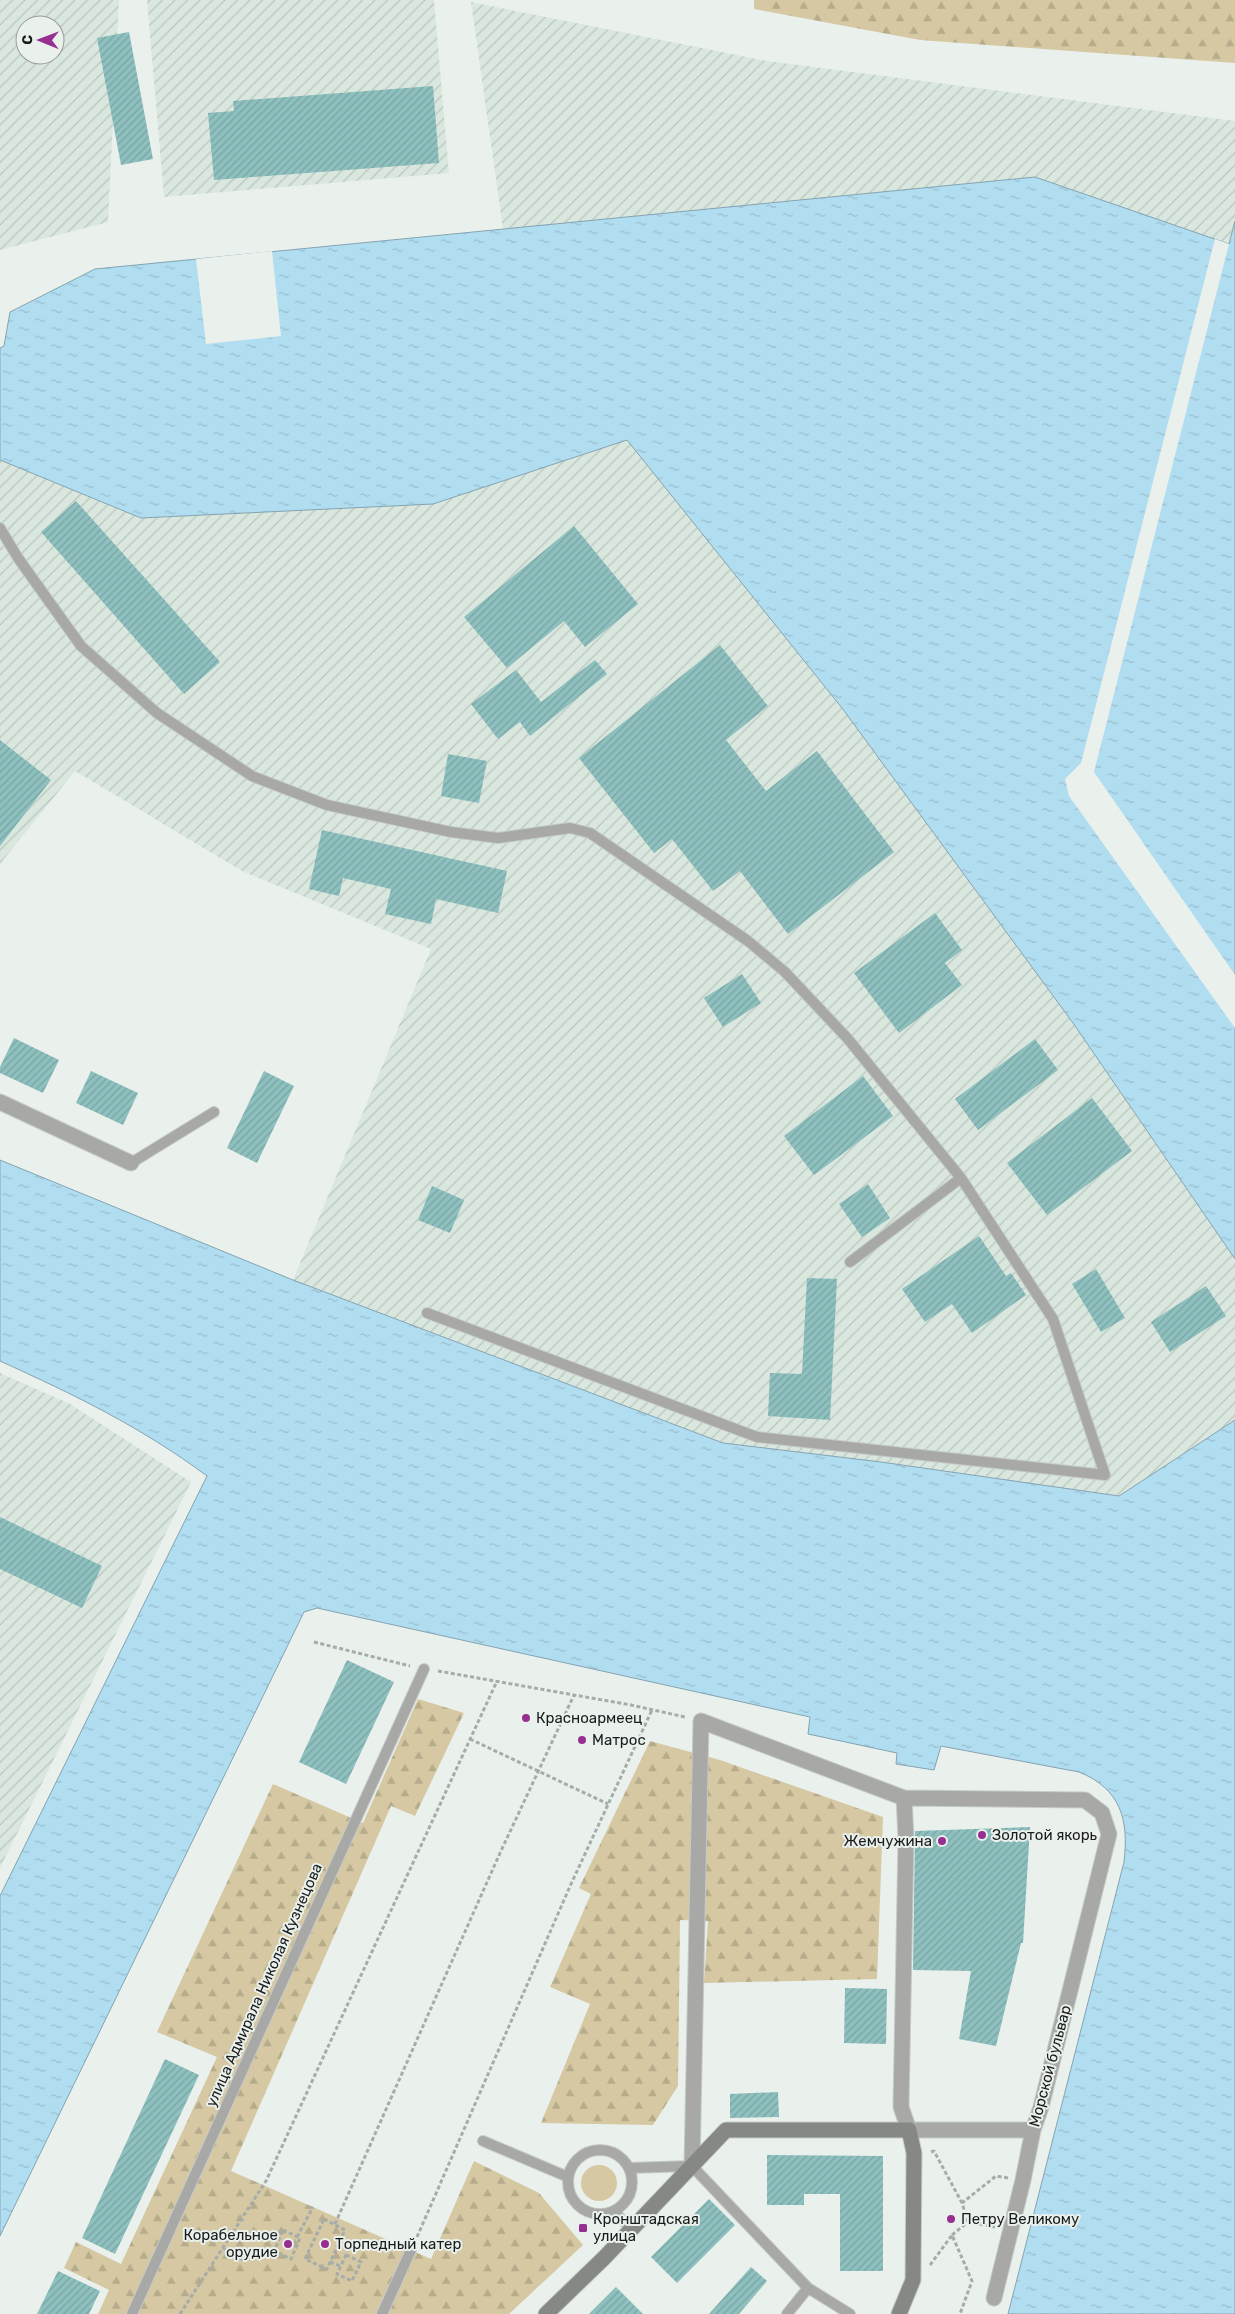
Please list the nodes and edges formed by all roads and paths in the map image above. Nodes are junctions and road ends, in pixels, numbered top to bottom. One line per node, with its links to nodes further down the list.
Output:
1 (0, 528): 5 (lane)
2 (0, 1102): 4 (street)
3 (214, 1112): 4 (lane)
4 (131, 1163)
5 (961, 1178): 6 (lane); 7 (lane)
6 (850, 1262)
7 (427, 1313)
8 (314, 1642): 9 (path)
9 (424, 1669): 10 (path); 43 (lane, улица Адмирала Николая Кузнецова)
10 (497, 1681): 11 (path); 14 (path)
11 (574, 1695): 12 (path); 15 (path)
12 (652, 1710): 13 (path); 17 (path)
13 (701, 1720): 16 (street); 22 (street)
14 (470, 1739): 15 (path); 35 (path)
15 (538, 1770): 17 (path); 30 (path)
16 (904, 1798): 18 (street); 19 (street, Морской бульвар)
17 (608, 1804): 36 (path)
18 (909, 2130): 19 (street); 21 (street); 22 (street)
19 (1033, 2130): 25 (street, Морской бульвар)
20 (483, 2141): 24 (lane)
21 (914, 2154): 26 (path); 40 (street)
22 (692, 2166): 23 (lane); 31 (street); 41 (lane)
23 (629, 2168): 24 (lane); 28 (lane)
24 (568, 2177): 28 (lane)
25 (1023, 2180): 26 (path); 32 (street, Морской бульвар)
26 (962, 2203): 29 (path)
27 (313, 2207): 34 (path)
28 (614, 2212): 31 (lane)
29 (968, 2222): 32 (path); 33 (path)
30 (335, 2224): 38 (path); 38 (path)
31 (632, 2229): 46 (street)
32 (1011, 2230): 42 (street, Морской бульвар)
33 (952, 2236): 40 (path); 50 (path)
34 (297, 2237): 34 (path)
35 (223, 2248): 37 (path); 44 (path)
36 (411, 2250): 45 (lane)
37 (243, 2260)
38 (330, 2262): 39 (path)
39 (340, 2266): 39 (path)
40 (913, 2280): 49 (street)
41 (808, 2288): 47 (lane); 48 (lane)
42 (994, 2298)
43 (132, 2314)
44 (180, 2314)
45 (382, 2314)
46 (546, 2314)
47 (786, 2314)
48 (850, 2314)
49 (899, 2314)
50 (960, 2314)

